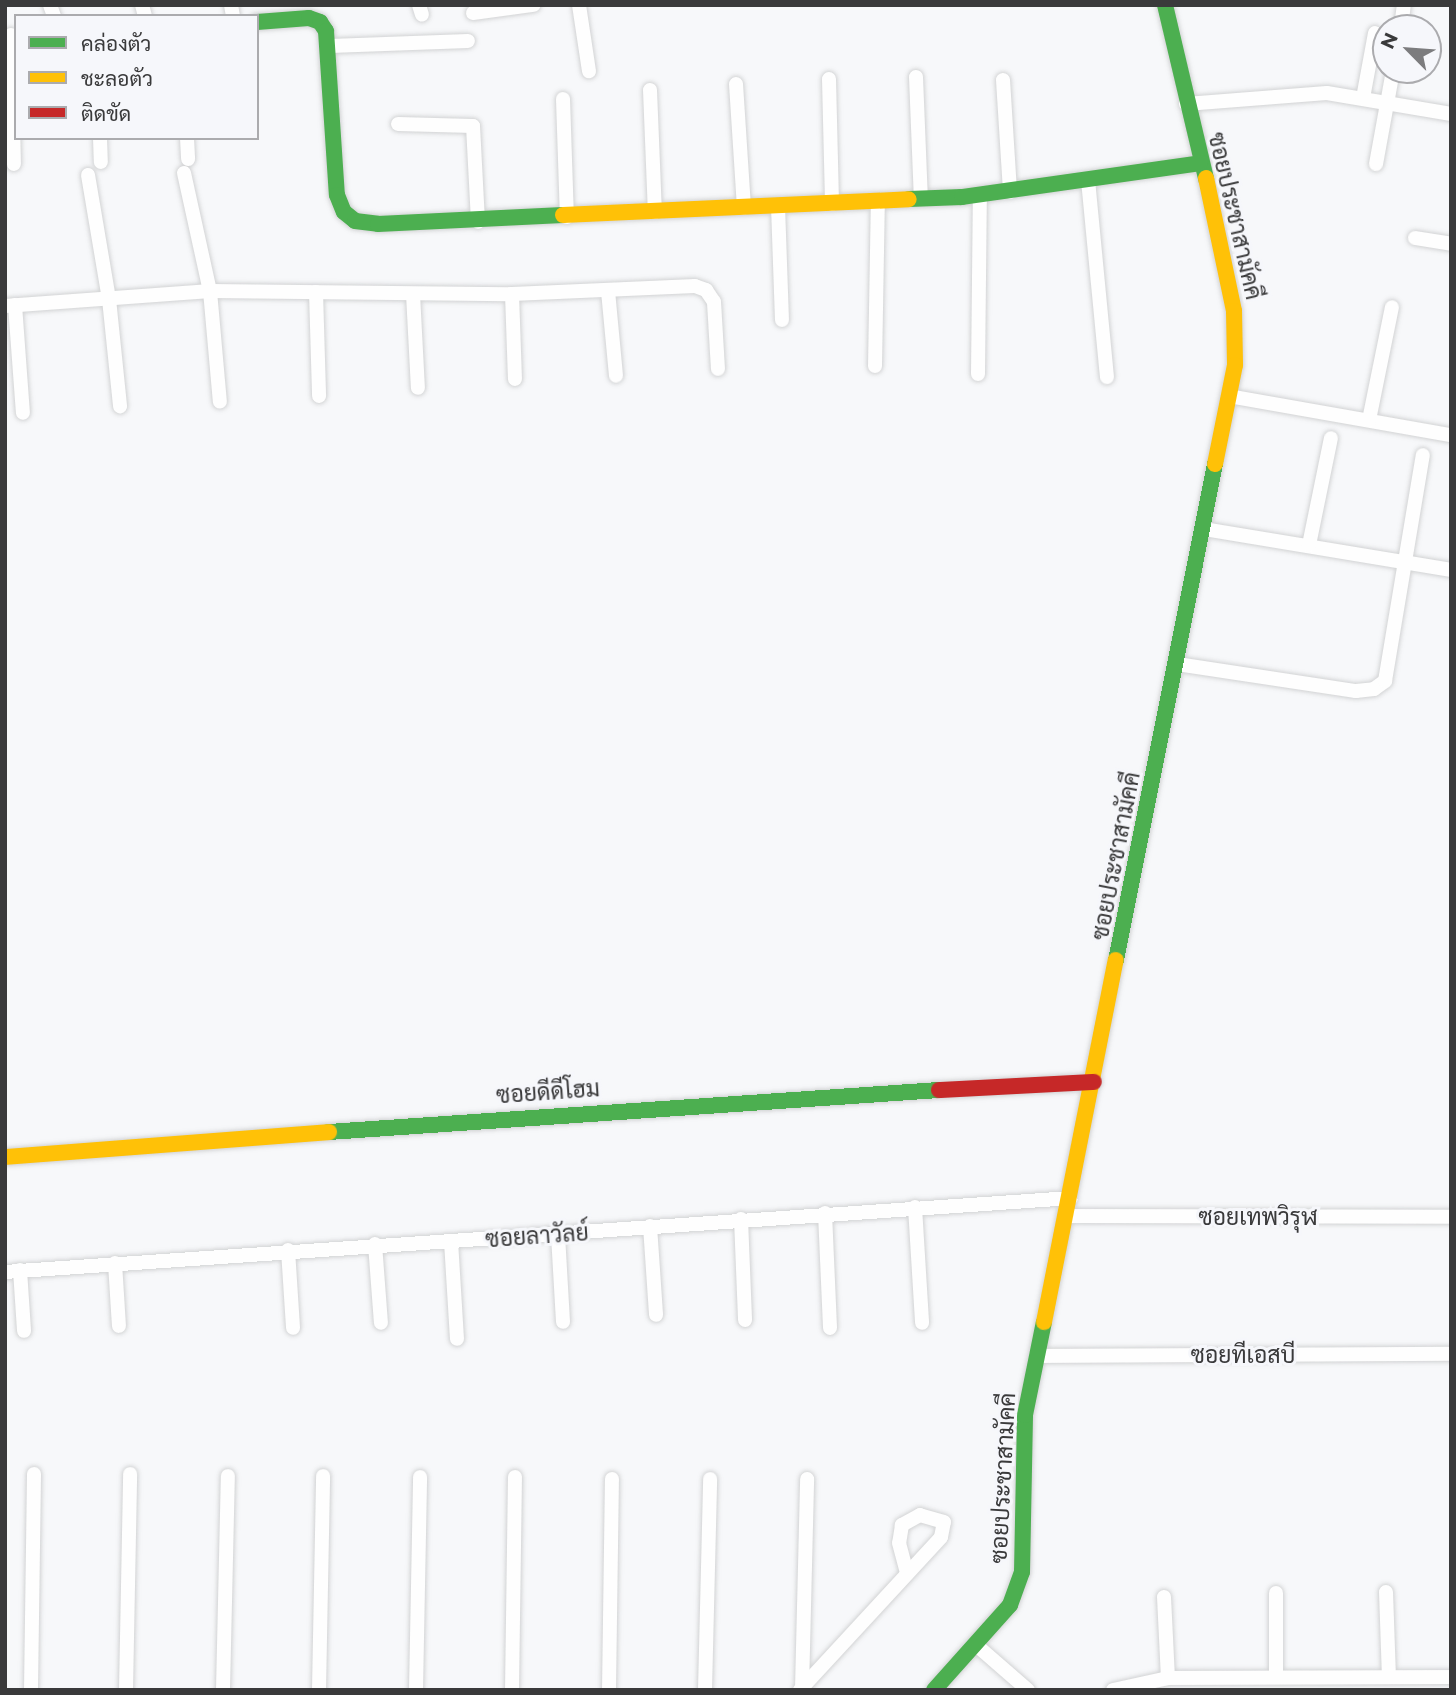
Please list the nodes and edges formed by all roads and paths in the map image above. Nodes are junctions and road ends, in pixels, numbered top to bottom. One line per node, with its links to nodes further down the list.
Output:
1 (533, 5): 4 (street)
2 (579, 5): 11 (street)
3 (1165, 5): 21 (street, ซอยประชาสามัคคี)
4 (473, 13)
5 (320, 14): 6 (street); 9 (street)
6 (259, 22)
7 (10, 35): 28 (street)
8 (468, 41): 9 (street)
9 (330, 46): 41 (street)
10 (1372, 49): 18 (street)
11 (589, 71)
12 (916, 77): 34 (street)
13 (829, 79): 36 (street)
14 (1003, 80): 32 (street)
15 (736, 84): 38 (street)
16 (1391, 84): 20 (street)
17 (650, 90): 39 (street)
18 (1363, 98): 20 (street); 21 (street)
19 (563, 99): 40 (street)
20 (1388, 102): 22 (street); 29 (street)
21 (1186, 104): 27 (street, ซอยประชาสามัคคี)
22 (1451, 114)
23 (398, 124): 41 (street)
24 (100, 140): 26 (street)
25 (187, 140): 44 (street)
26 (101, 162)
27 (1200, 163): 31 (street); 61 (street, ซอยประชาสามัคคี)
28 (14, 164)
29 (1376, 164)
30 (88, 175): 49 (street)
31 (1088, 180): 32 (street); 57 (street)
32 (1010, 192): 33 (street)
33 (980, 195): 34 (street); 55 (street)
34 (921, 200): 35 (street)
35 (878, 202): 36 (street); 53 (street)
36 (832, 204): 37 (street)
37 (778, 206): 38 (street); 52 (street)
38 (744, 208): 39 (street)
39 (655, 212): 40 (street)
40 (567, 217): 41 (street)
41 (478, 222)
42 (1415, 238): 43 (street)
43 (1451, 244)
44 (210, 291): 46 (street); 49 (street); 62 (street)
45 (608, 291): 48 (street); 54 (street); 56 (street)
46 (316, 292): 47 (street); 60 (street)
47 (413, 294): 48 (street); 59 (street)
48 (512, 294): 58 (street)
49 (109, 299): 50 (street); 63 (street)
50 (8, 305): 64 (street)
51 (1392, 307): 65 (street)
52 (782, 320)
53 (875, 366)
54 (718, 369)
55 (978, 374)
56 (616, 376)
57 (1107, 377)
58 (514, 379)
59 (418, 388)
60 (320, 396)
61 (1229, 396): 65 (street); 69 (street, ซอยประชาสามัคคี)
62 (220, 402)
63 (120, 406)
64 (23, 413)
65 (1369, 421): 66 (street)
66 (1451, 435)
67 (1331, 438): 70 (street)
68 (1423, 454): 71 (street)
69 (1203, 529): 70 (street); 73 (street, ซอยประชาสามัคคี)
70 (1309, 545): 71 (street)
71 (1404, 561): 72 (street); 73 (street)
72 (1451, 569)
73 (1177, 664): 74 (street, ซอยประชาสามัคคี)
74 (1094, 1082): 75 (street, ซอยดีดีโฮม); 76 (street, ซอยประชาสามัคคี)
75 (5, 1157)
76 (1070, 1198): 77 (street, ซอยลาวัลย์); 79 (street, ซอยประชาสามัคคี)
77 (915, 1207): 78 (street, ซอยลาวัลย์); 93 (street)
78 (825, 1213): 81 (street, ซอยลาวัลย์); 96 (street)
79 (1065, 1216): 80 (street, ซอยเทพวิรุฬ); 100 (street, ซอยประชาสามัคคี)
80 (1451, 1217)
81 (741, 1219): 82 (street, ซอยลาวัลย์); 90 (street)
82 (650, 1226): 83 (street, ซอยลาวัลย์); 89 (street)
83 (558, 1235): 84 (street, ซอยลาวัลย์); 91 (street)
84 (452, 1241): 85 (street, ซอยลาวัลย์); 98 (street)
85 (376, 1244): 86 (street, ซอยลาวัลย์); 92 (street)
86 (288, 1250): 87 (street, ซอยลาวัลย์); 95 (street)
87 (114, 1263): 88 (street, ซอยลาวัลย์); 94 (street)
88 (13, 1271): 97 (street)
89 (656, 1315)
90 (746, 1320)
91 (563, 1322)
92 (381, 1323)
93 (922, 1323)
94 (119, 1326)
95 (293, 1328)
96 (830, 1328)
97 (23, 1331)
98 (457, 1339)
99 (1451, 1354): 100 (street, ซอยทีเอสบี)
100 (1036, 1356): 114 (street, ซอยประชาสามัคคี)
101 (34, 1474): 121 (street)
102 (131, 1474): 122 (street)
103 (228, 1476): 123 (street)
104 (323, 1476): 124 (street)
105 (420, 1477): 125 (street)
106 (515, 1477): 126 (street)
107 (612, 1479): 127 (street)
108 (710, 1479): 128 (street)
109 (807, 1479): 120 (street)
110 (907, 1573): 120 (street)
111 (1386, 1592): 116 (street)
112 (1276, 1593): 115 (street)
113 (1164, 1597): 118 (street)
114 (975, 1644): 129 (street, ซอยประชาสามัคคี); 130 (street)
115 (1276, 1677): 116 (street); 119 (street)
116 (1389, 1677): 117 (street)
117 (1451, 1677)
118 (1168, 1678): 119 (street); 131 (street)
119 (1203, 1684)
120 (801, 1689)
121 (31, 1690)
122 (126, 1690)
123 (223, 1690)
124 (319, 1690)
125 (416, 1690)
126 (512, 1690)
127 (609, 1690)
128 (705, 1690)
129 (934, 1690)
130 (1028, 1690)
131 (1113, 1690)

